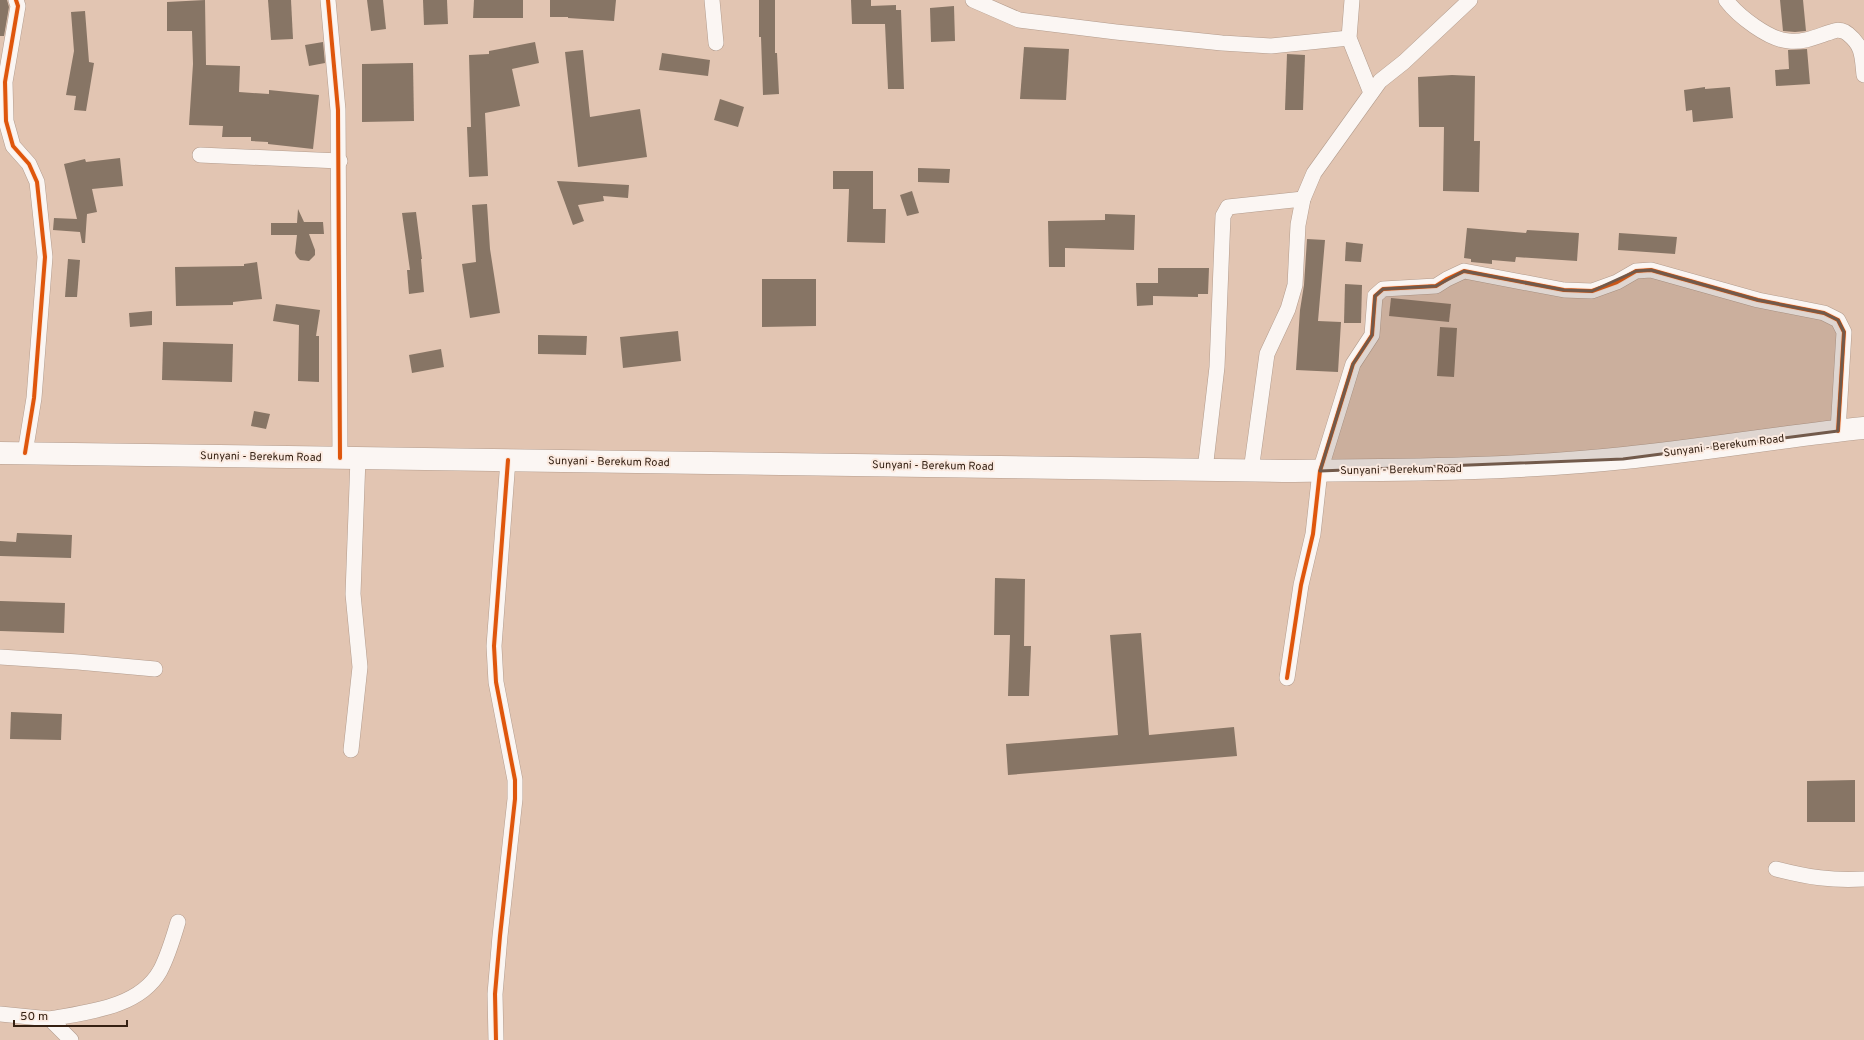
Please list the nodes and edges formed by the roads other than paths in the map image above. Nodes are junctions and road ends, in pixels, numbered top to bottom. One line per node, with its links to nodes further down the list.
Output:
1 (16, 0): 18 (street)
2 (328, 0): 13 (street)
3 (712, 0): 9 (street)
4 (973, 0): 8 (street)
5 (1352, 0): 8 (street)
6 (1470, 0): 11 (street)
7 (1726, 0): 10 (street)
8 (1349, 38): 11 (street)
9 (716, 43)
10 (1864, 75)
11 (1371, 93): 14 (street)
12 (200, 155): 13 (street)
13 (340, 161): 19 (street)
14 (1304, 199): 21 (street); 22 (street)
15 (1864, 428): 16 (main road, Sunyani - Berekum Road)
16 (1838, 431): 23 (main road, Sunyani - Berekum Road); 23 (street)
17 (0, 453): 18 (main road, Sunyani - Berekum Road)
18 (25, 453): 19 (main road, Sunyani - Berekum Road)
19 (349, 458): 20 (main road, Sunyani - Berekum Road); 27 (street)
20 (508, 460): 21 (main road, Sunyani - Berekum Road); 34 (street)
21 (1205, 470): 22 (main road, Sunyani - Berekum Road)
22 (1251, 471): 23 (main road, Sunyani - Berekum Road)
23 (1320, 471): 26 (street)
24 (0, 657): 25 (street)
25 (155, 669)
26 (1287, 678)
27 (352, 750)
28 (1776, 869): 29 (street)
29 (1864, 879)
30 (178, 922): 32 (street)
31 (0, 1014): 32 (street)
32 (50, 1019): 33 (street)
33 (71, 1040)
34 (496, 1040)

